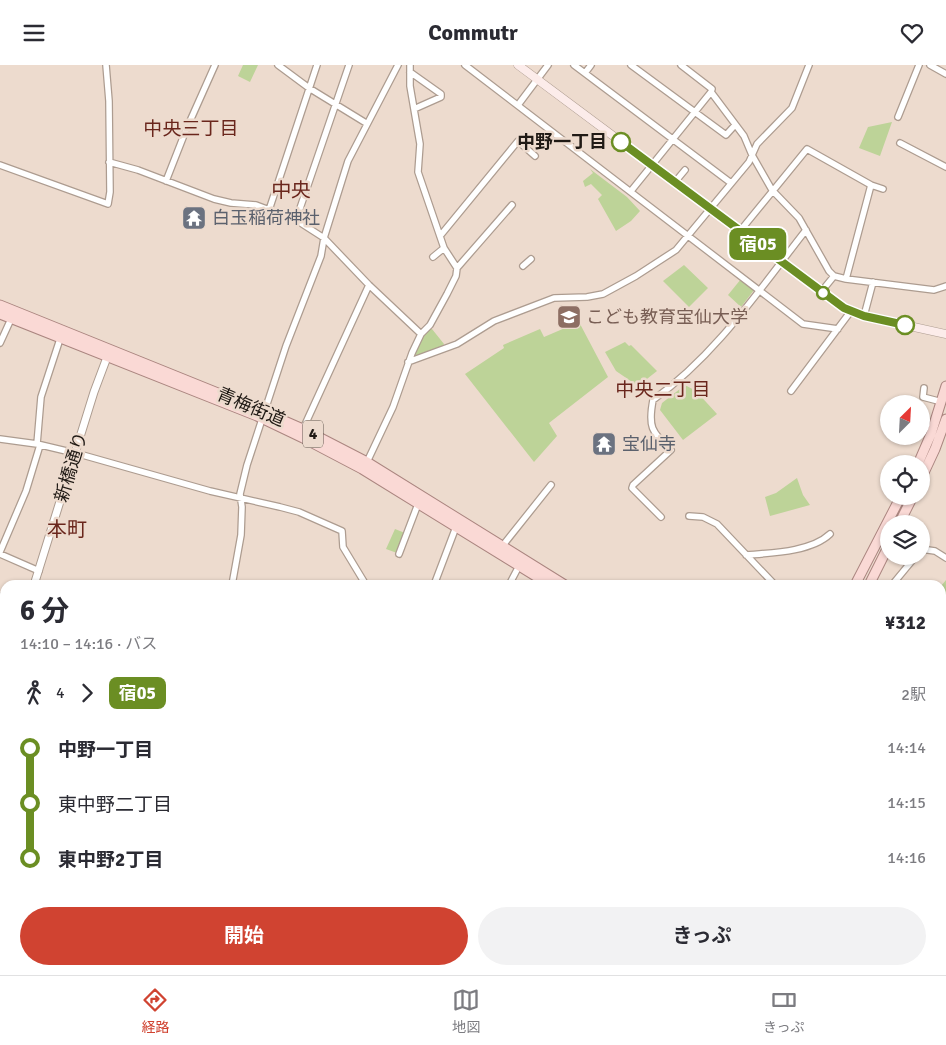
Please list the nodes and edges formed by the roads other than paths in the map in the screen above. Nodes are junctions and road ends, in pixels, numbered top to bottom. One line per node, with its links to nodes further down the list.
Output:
1 (106, 65): 35 (street)
2 (215, 65): 40 (street)
3 (317, 65): 22 (street)
4 (349, 65): 24 (street)
5 (398, 65): 29 (street)
6 (410, 65): 18 (street)
7 (465, 65): 25 (street)
8 (518, 65): 21 (main road)
9 (548, 65): 21 (street)
10 (574, 65): 19 (street)
11 (591, 65): 19 (street)
12 (631, 65): 27 (street)
13 (681, 65): 23 (street)
14 (809, 65): 33 (street)
15 (919, 65): 28 (street)
16 (930, 65): 20 (street)
17 (280, 66): 22 (street)
18 (410, 72): 26 (street); 26 (street)
19 (585, 73): 31 (street)
20 (946, 74)
21 (537, 79): 25 (street); 36 (main road)
22 (309, 88): 24 (street); 49 (street)
23 (711, 92): 27 (street); 30 (street)
24 (335, 104): 29 (street); 50 (street)
25 (518, 105): 46 (street)
26 (414, 109): 54 (street)
27 (695, 112): 30 (street); 31 (street)
28 (898, 117)
29 (366, 123): 55 (street)
30 (735, 125): 33 (street)
31 (673, 139): 36 (street); 42 (street)
32 (900, 143): 38 (street)
33 (752, 155): 42 (street); 45 (street)
34 (535, 156): 54 (street)
35 (109, 162): 37 (street); 40 (street)
36 (652, 164): 41 (main road); 46 (street)
37 (0, 165)
38 (946, 167)
39 (685, 170): 41 (street)
40 (166, 181): 49 (street)
41 (675, 182): 48 (main road)
42 (731, 183): 48 (street)
43 (870, 185): 44 (street); 45 (street); 63 (street)
44 (882, 189)
45 (772, 190): 51 (street); 52 (street)
46 (631, 191): 53 (street)
47 (512, 205): 61 (street)
48 (710, 208): 51 (main road); 53 (street)
49 (269, 210): 50 (street)
50 (296, 220): 55 (street)
51 (740, 231): 59 (main road)
52 (806, 231): 59 (street); 62 (street)
53 (687, 235): 67 (street); 80 (street)
54 (440, 236): 56 (street)
55 (324, 238): 65 (street); 85 (street)
56 (444, 248): 57 (street); 61 (street)
57 (433, 257)
58 (531, 259): 60 (street)
59 (781, 262): 67 (street); 68 (main road)
60 (523, 266)
61 (457, 268): 75 (street)
62 (834, 276): 63 (street); 68 (street)
63 (846, 279): 64 (street)
64 (873, 282): 66 (street); 72 (street)
65 (370, 285): 75 (street); 87 (street)
66 (946, 286)
67 (760, 290): 74 (street); 99 (street)
68 (821, 292): 70 (main road)
69 (0, 305): 79 (main road, 青梅街道 / 4)
70 (851, 311): 72 (main road); 74 (street)
71 (0, 315): 73 (main road, 青梅街道 / 4)
72 (864, 316): 76 (main road)
73 (11, 319): 77 (main road, 青梅街道 / 4); 78 (street)
74 (838, 329): 83 (street)
75 (421, 334): 80 (street)
76 (946, 334)
77 (60, 339): 79 (main road, 青梅街道 / 4); 89 (street)
78 (0, 343)
79 (109, 353): 85 (main road, 青梅街道 / 4); 90 (street, 新橋通り)
80 (408, 362): 93 (street)
81 (946, 386): 84 (main road)
82 (924, 388): 84 (street)
83 (791, 391)
84 (942, 402): 91 (main road)
85 (264, 415): 87 (main road, 青梅街道 / 4); 95 (street); 96 (main road, 青梅街道 / 4)
86 (946, 419): 92 (main road)
87 (303, 429): 93 (main road, 青梅街道 / 4)
88 (0, 439): 89 (street)
89 (38, 445): 90 (street); 104 (street)
90 (76, 453): 95 (street); 111 (street, 新橋通り)
91 (922, 455)
92 (930, 460)
93 (367, 462): 102 (main road, 青梅街道 / 4)
94 (551, 485): 102 (street)
95 (241, 499): 113 (street); 114 (street)
96 (418, 504): 100 (main road, 青梅街道 / 4); 105 (street)
97 (896, 505): 120 (main road)
98 (689, 516): 106 (street)
99 (661, 517)
100 (456, 527): 102 (main road, 青梅街道 / 4); 115 (street)
101 (830, 534): 106 (street)
102 (500, 549): 110 (main road, 青梅街道 / 4); 118 (main road, 青梅街道 / 4)
103 (930, 550): 107 (street)
104 (0, 553): 111 (street)
105 (399, 554)
106 (746, 555): 119 (street)
107 (946, 558)
108 (880, 563): 121 (main road)
109 (909, 565): 122 (street)
110 (519, 566): 116 (street); 117 (main road, 青梅街道 / 4)
111 (39, 571): 112 (street, 新橋通り)
112 (36, 580)
113 (233, 580)
114 (363, 580)
115 (436, 580)
116 (512, 580)
117 (542, 580)
118 (556, 580)
119 (771, 580)
120 (859, 580)
121 (872, 580)
122 (896, 580)

